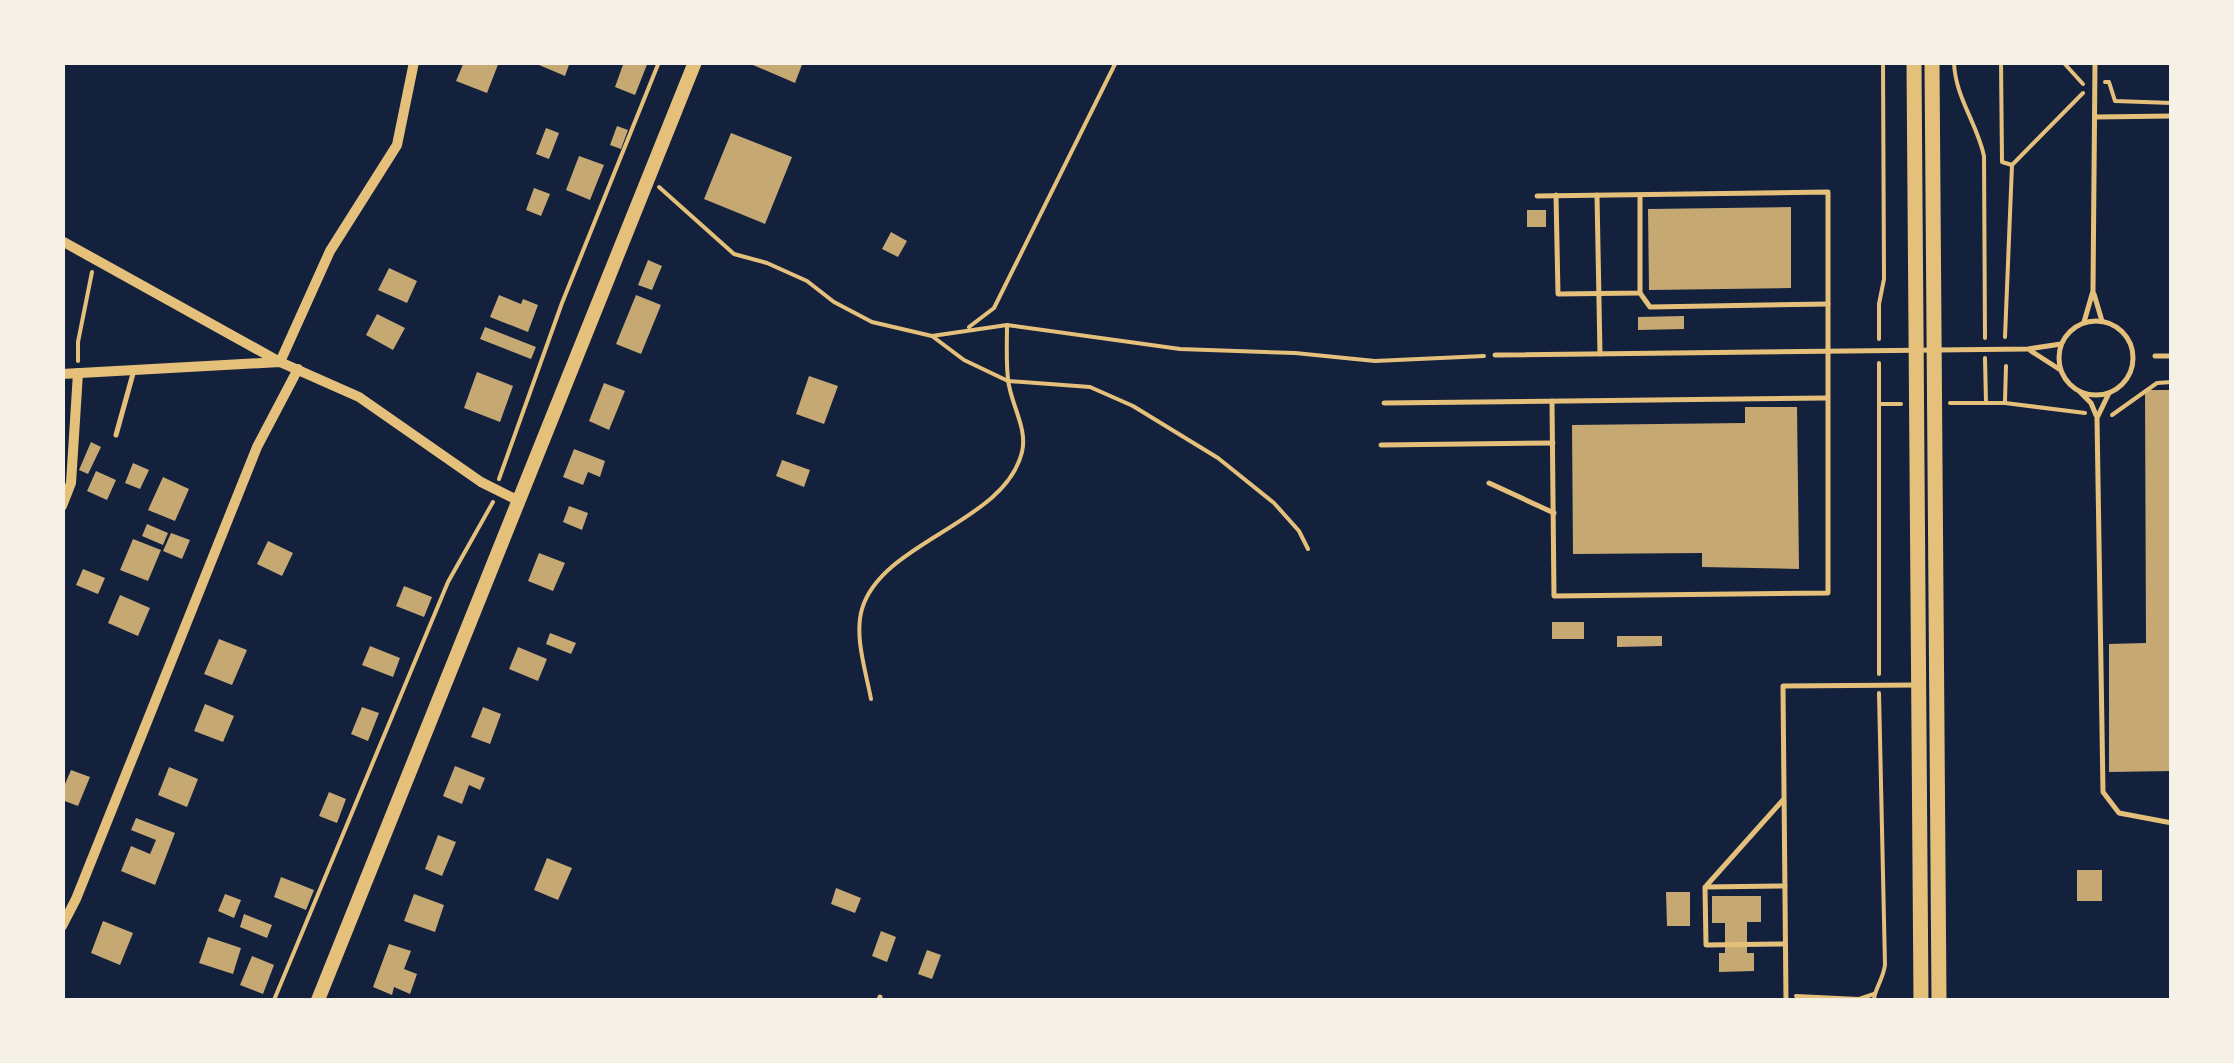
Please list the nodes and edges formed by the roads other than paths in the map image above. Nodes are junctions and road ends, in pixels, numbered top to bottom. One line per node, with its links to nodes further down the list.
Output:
1 (414, 62): 28 (street)
2 (695, 62): 44 (main road)
3 (1914, 62): 20 (main road)
4 (1932, 62): 21 (main road)
5 (2094, 62): 7 (lane)
6 (2172, 116): 7 (lane)
7 (2096, 118): 13 (lane)
8 (1640, 194): 9 (lane); 15 (lane); 16 (lane)
9 (1597, 195): 11 (lane); 14 (lane)
10 (1538, 196): 11 (lane)
11 (1556, 196): 14 (lane)
12 (62, 241): 28 (street)
13 (2093, 291): 17 (lane); 18 (lane)
14 (1598, 293): 15 (lane); 24 (lane)
15 (1640, 293): 16 (lane)
16 (1828, 304): 23 (lane)
17 (2102, 321): 18 (lane); 35 (lane)
18 (2084, 322): 19 (lane)
19 (2060, 344): 22 (lane); 31 (lane)
20 (1916, 350): 21 (lane); 23 (lane); 47 (main road)
21 (1934, 350): 22 (lane); 57 (main road)
22 (2028, 350): 31 (lane)
23 (1828, 352): 24 (lane); 36 (lane)
24 (1600, 354): 25 (lane)
25 (1494, 355)
26 (2155, 356): 27 (lane)
27 (2172, 356)
28 (280, 362): 29 (street); 30 (street)
29 (298, 369): 44 (street); 52 (street)
30 (134, 370): 32 (street); 40 (lane)
31 (2060, 370): 34 (lane)
32 (78, 373): 33 (street); 45 (street)
33 (62, 374)
34 (2080, 392): 35 (lane); 39 (lane)
35 (2109, 393): 39 (lane)
36 (1826, 398): 37 (lane); 46 (lane)
37 (1552, 401): 38 (lane); 41 (lane)
38 (1384, 402)
39 (2097, 418): 49 (lane)
40 (116, 435)
41 (1553, 443): 42 (lane); 46 (lane)
42 (1381, 445)
43 (1490, 483): 46 (lane)
44 (518, 500): 55 (main road)
45 (62, 506)
46 (1554, 513)
47 (1920, 684): 48 (lane); 56 (main road)
48 (1784, 798): 50 (lane); 51 (lane)
49 (2172, 823)
50 (1785, 886): 51 (lane); 53 (lane)
51 (1705, 887): 53 (lane)
52 (62, 926)
53 (1786, 944): 54 (lane)
54 (1786, 998)
55 (318, 1000)
56 (1921, 1000)
57 (1939, 1000)

